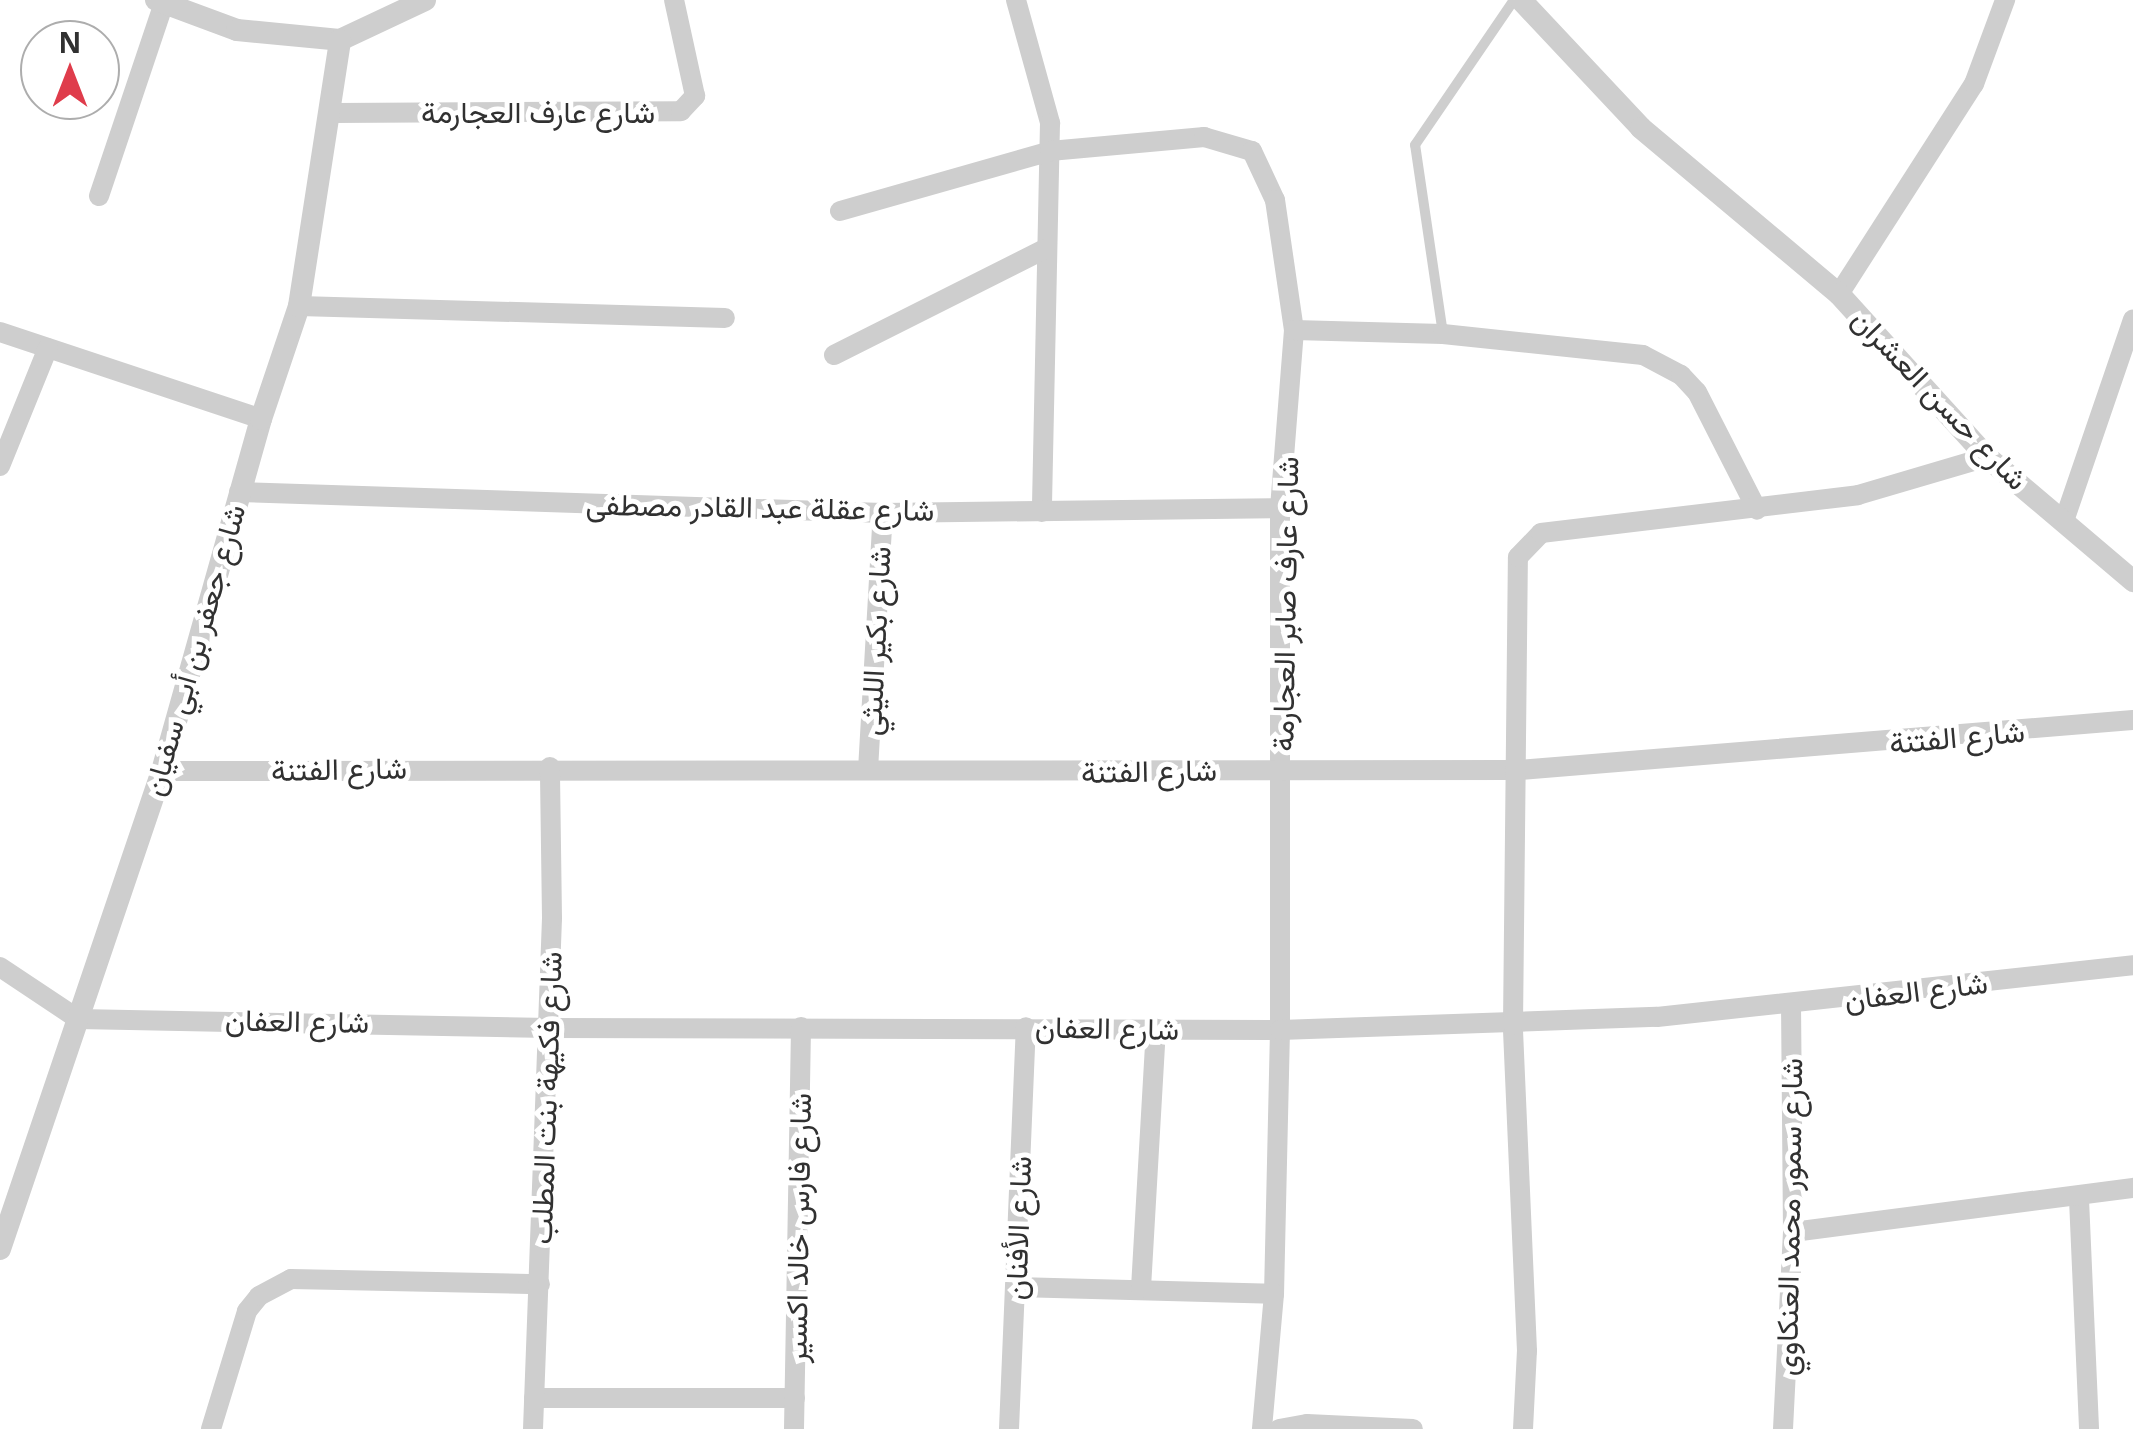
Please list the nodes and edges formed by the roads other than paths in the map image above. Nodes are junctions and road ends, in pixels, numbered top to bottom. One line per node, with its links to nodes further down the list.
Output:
1 (425, 0): 7 (street)
2 (674, 0): 8 (street, شارع عارف العجارمة)
3 (1016, 0): 9 (street)
4 (1517, 0): 13 (street, شارع حسن العشران); 19 (lane)
5 (2005, 0): 13 (street)
6 (160, 2): 7 (street); 10 (street)
7 (340, 40): 8 (street, شارع جعفر بن أبي سفيان)
8 (334, 114): 14 (street, شارع جعفر بن أبي سفيان)
9 (1050, 151): 11 (street, شارع عارف صابر العجارمة); 12 (street); 17 (street, شارع عارف صابر العجارمة)
10 (99, 196)
11 (840, 211)
12 (1045, 249): 21 (street); 28 (street)
13 (1838, 294): 23 (street, شارع حسن العشران)
14 (300, 306): 15 (street); 22 (street, شارع جعفر بن أبي سفيان)
15 (725, 318)
16 (2133, 320): 30 (street)
17 (1294, 330): 19 (street); 26 (street, شارع عارف صابر العجارمة)
18 (0, 332): 20 (street)
19 (1443, 334): 27 (street)
20 (48, 348): 22 (street); 24 (street)
21 (834, 356)
22 (260, 418): 25 (street, شارع جعفر بن أبي سفيان)
23 (1987, 457): 27 (street); 30 (street, شارع حسن العشران)
24 (0, 466)
25 (239, 492): 29 (street, شارع عقلة عبد القادر مصطفى); 37 (street, شارع جعفر بن أبي سفيان)
26 (1280, 508): 28 (street, شارع عقلة عبد القادر مصطفى); 35 (street, شارع عارف صابر العجارمة)
27 (1757, 510): 36 (street)
28 (1042, 512): 29 (street, شارع عقلة عبد القادر مصطفى)
29 (883, 513): 34 (street, شارع بكير الليثي)
30 (2064, 522): 31 (street, شارع حسن العشران)
31 (2133, 581)
32 (2133, 720): 36 (street, شارع الفتنة)
33 (550, 767): 34 (street, شارع الفتنة); 37 (street, شارع الفتنة); 44 (street, شارع فكيهة بنت المطلب)
34 (868, 770): 35 (street, شارع الفتنة)
35 (1282, 770): 36 (street, شارع الفتنة); 47 (street, شارع عارف صابر العجارمة)
36 (1518, 770): 42 (street)
37 (162, 771): 41 (street, شارع جعفر بن أبي سفيان)
38 (2133, 965): 40 (street, شارع العفان)
39 (0, 968): 41 (street)
40 (1791, 1006): 42 (street, شارع العفان); 50 (street, شارع سمور محمد العنكاوي)
41 (78, 1018): 44 (street, شارع العفان); 51 (street, شارع جعفر بن أبي سفيان)
42 (1513, 1025): 47 (street, شارع العفان); 65 (street)
43 (801, 1027): 44 (street, شارع العفان); 45 (street, شارع العفان); 57 (street, شارع فارس خالد اكسير)
44 (549, 1028): 52 (street, شارع فكيهة بنت المطلب)
45 (1026, 1028): 46 (street, شارع العفان); 53 (street, شارع الأفنان)
46 (1156, 1028): 47 (street, شارع العفان); 54 (street)
47 (1280, 1030): 55 (street, شارع عارف صابر العجارمة)
48 (2133, 1188): 49 (street)
49 (2079, 1199): 50 (street); 67 (street)
50 (1792, 1232): 66 (street, شارع سمور محمد العنكاوي)
51 (0, 1248)
52 (540, 1284): 56 (street, شارع فكيهة بنت المطلب); 58 (street)
53 (1015, 1287): 54 (street); 61 (street, شارع الأفنان)
54 (1141, 1288): 55 (street)
55 (1274, 1294): 62 (street, شارع عارف صابر العجارمة)
56 (534, 1398): 57 (street); 59 (street, شارع فكيهة بنت المطلب)
57 (795, 1398): 60 (street, شارع فارس خالد اكسير)
58 (211, 1429)
59 (533, 1429)
60 (794, 1429)
61 (1009, 1429)
62 (1262, 1429)
63 (1279, 1429): 64 (street)
64 (1413, 1429)
65 (1522, 1429)
66 (1783, 1429)
67 (2089, 1429)

